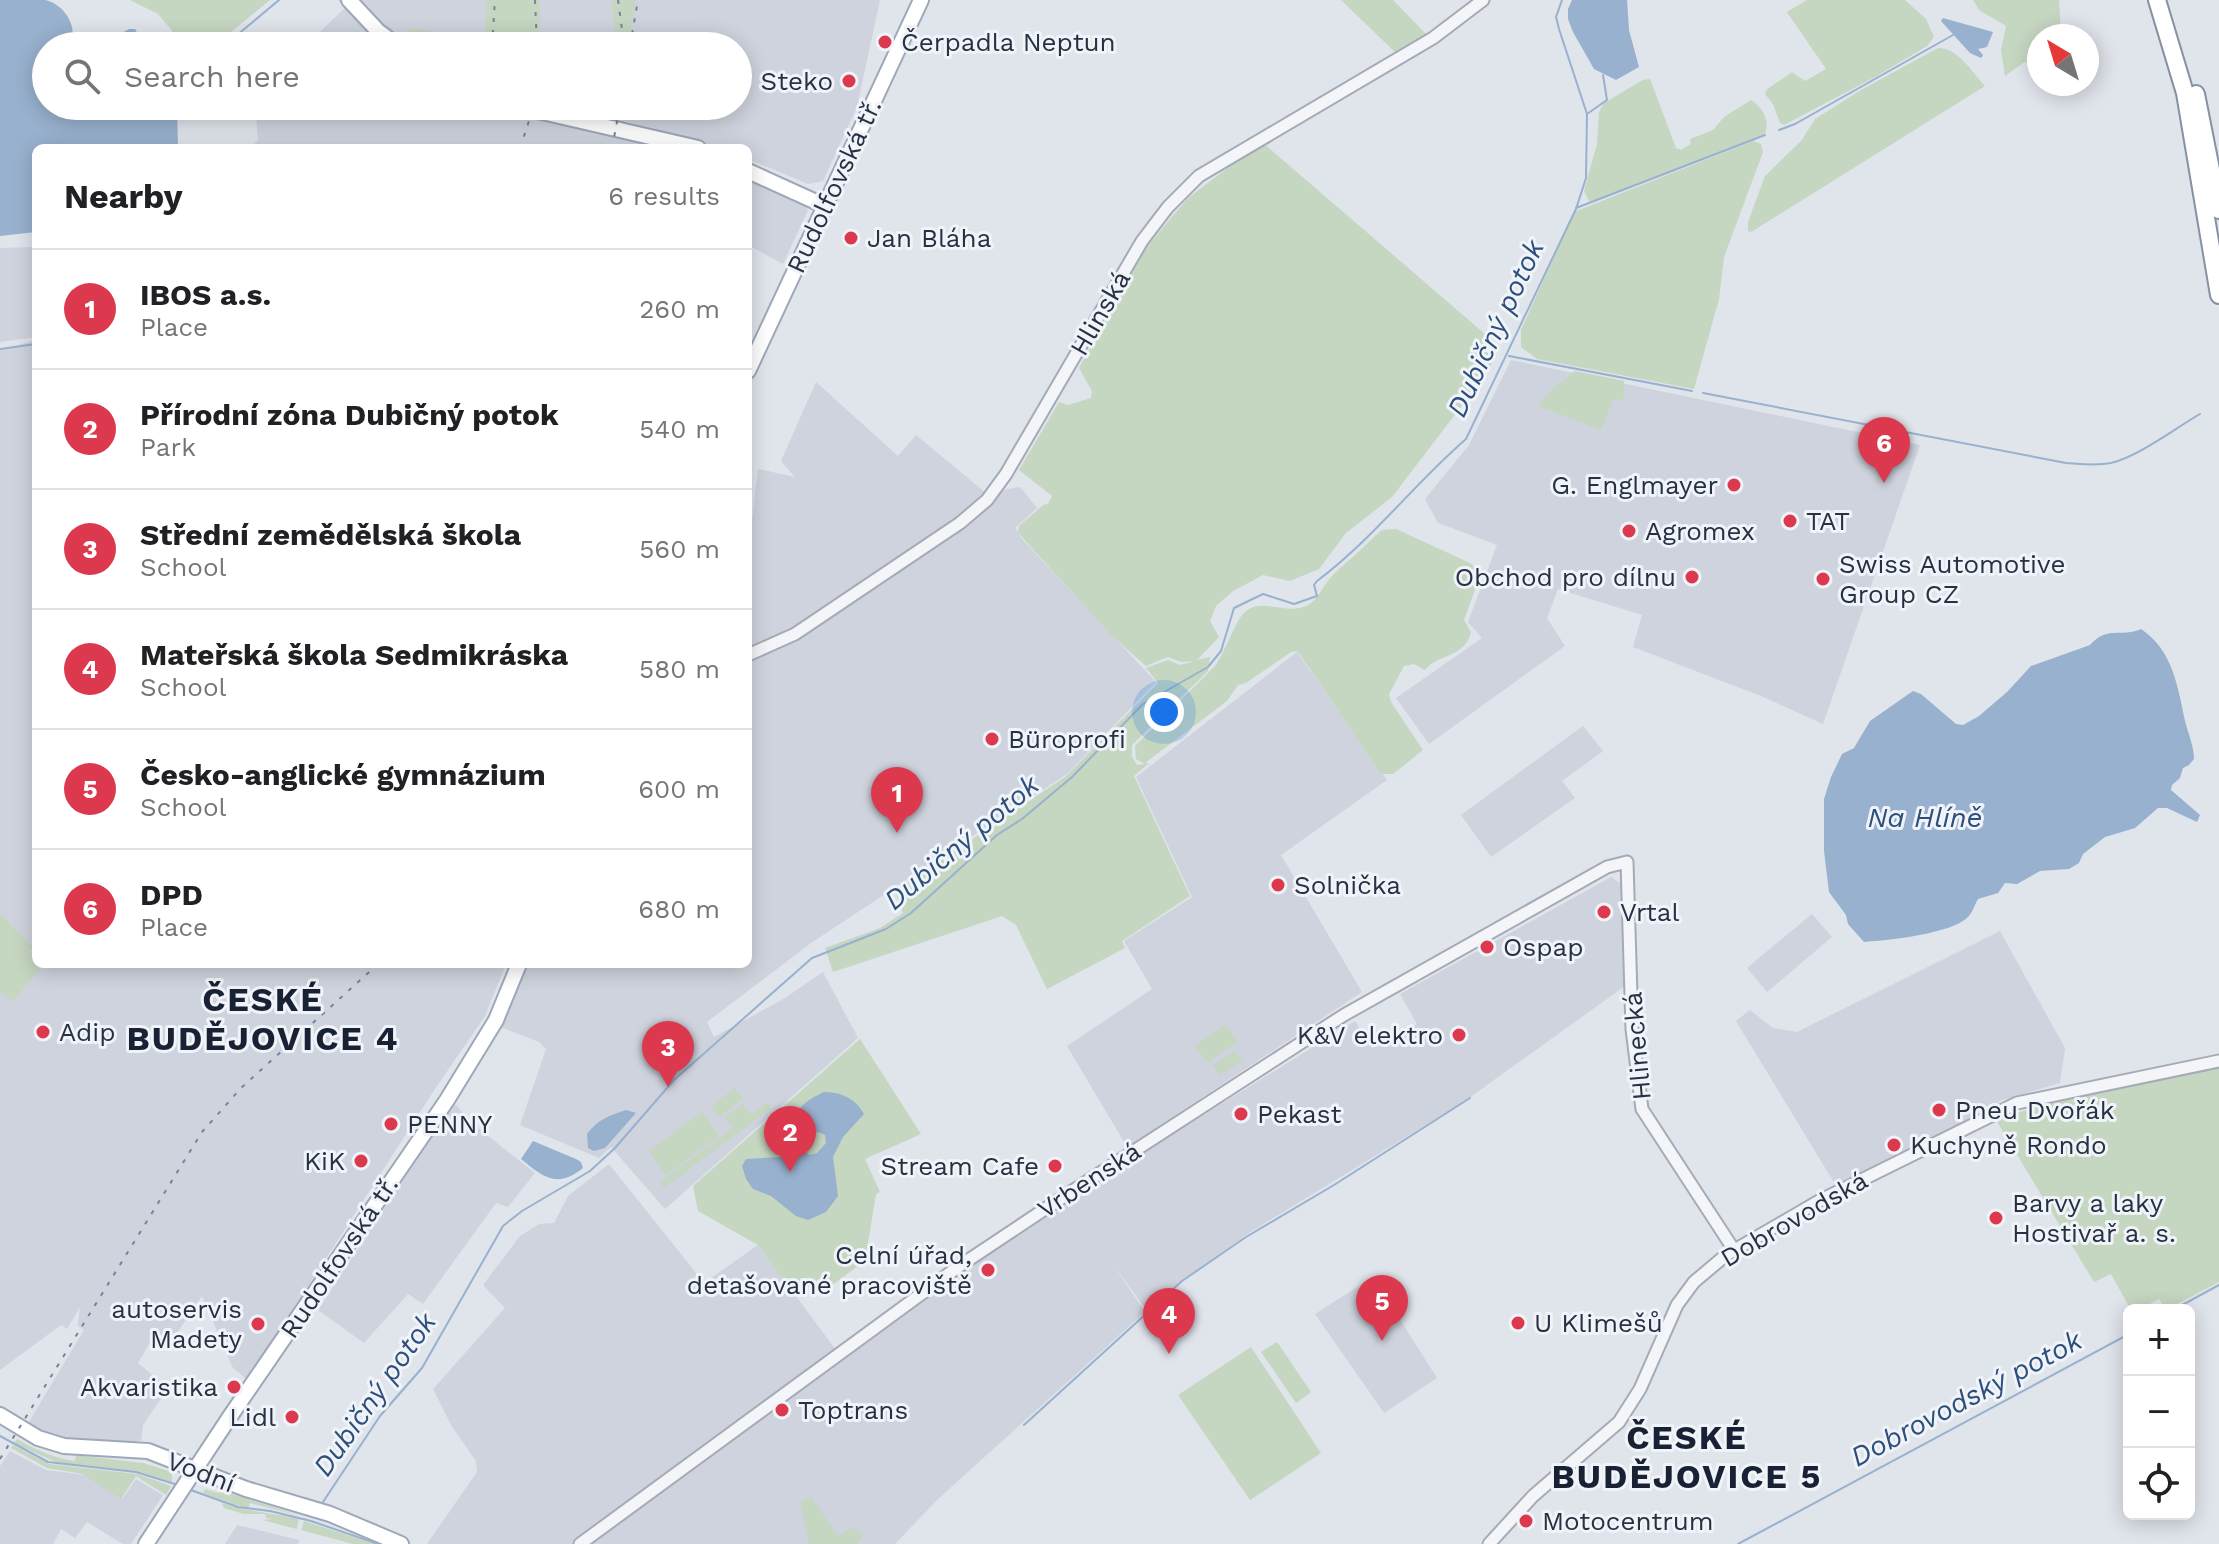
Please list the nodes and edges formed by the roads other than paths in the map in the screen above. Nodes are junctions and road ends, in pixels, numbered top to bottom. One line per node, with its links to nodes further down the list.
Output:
1 (349, 0): 6 (main road)
2 (921, 0): 10 (main road, Rudolfovská tř.)
3 (1483, 0): 14 (street, Hlinská)
4 (2157, 0): 12 (highway)
5 (2168, 0): 11 (highway)
6 (379, 32)
7 (577, 120): 8 (main road)
8 (681, 144)
9 (752, 173): 10 (main road)
10 (825, 206): 13 (main road, Rudolfovská tř.)
11 (2219, 210)
12 (2219, 295)
13 (752, 362)
14 (752, 653)
15 (1627, 862): 18 (street, Hlinecká); 23 (street, Vrbenská)
16 (517, 968): 20 (main road, Rudolfovská tř.)
17 (2219, 1061): 18 (street, Dobrovodská)
18 (1734, 1250): 24 (street, Dobrovodská)
19 (0, 1415): 20 (main road, Vodní)
20 (189, 1480): 21 (main road, Rudolfovská tř.); 22 (main road, Vodní)
21 (146, 1544)
22 (401, 1544)
23 (580, 1544)
24 (1489, 1544)

